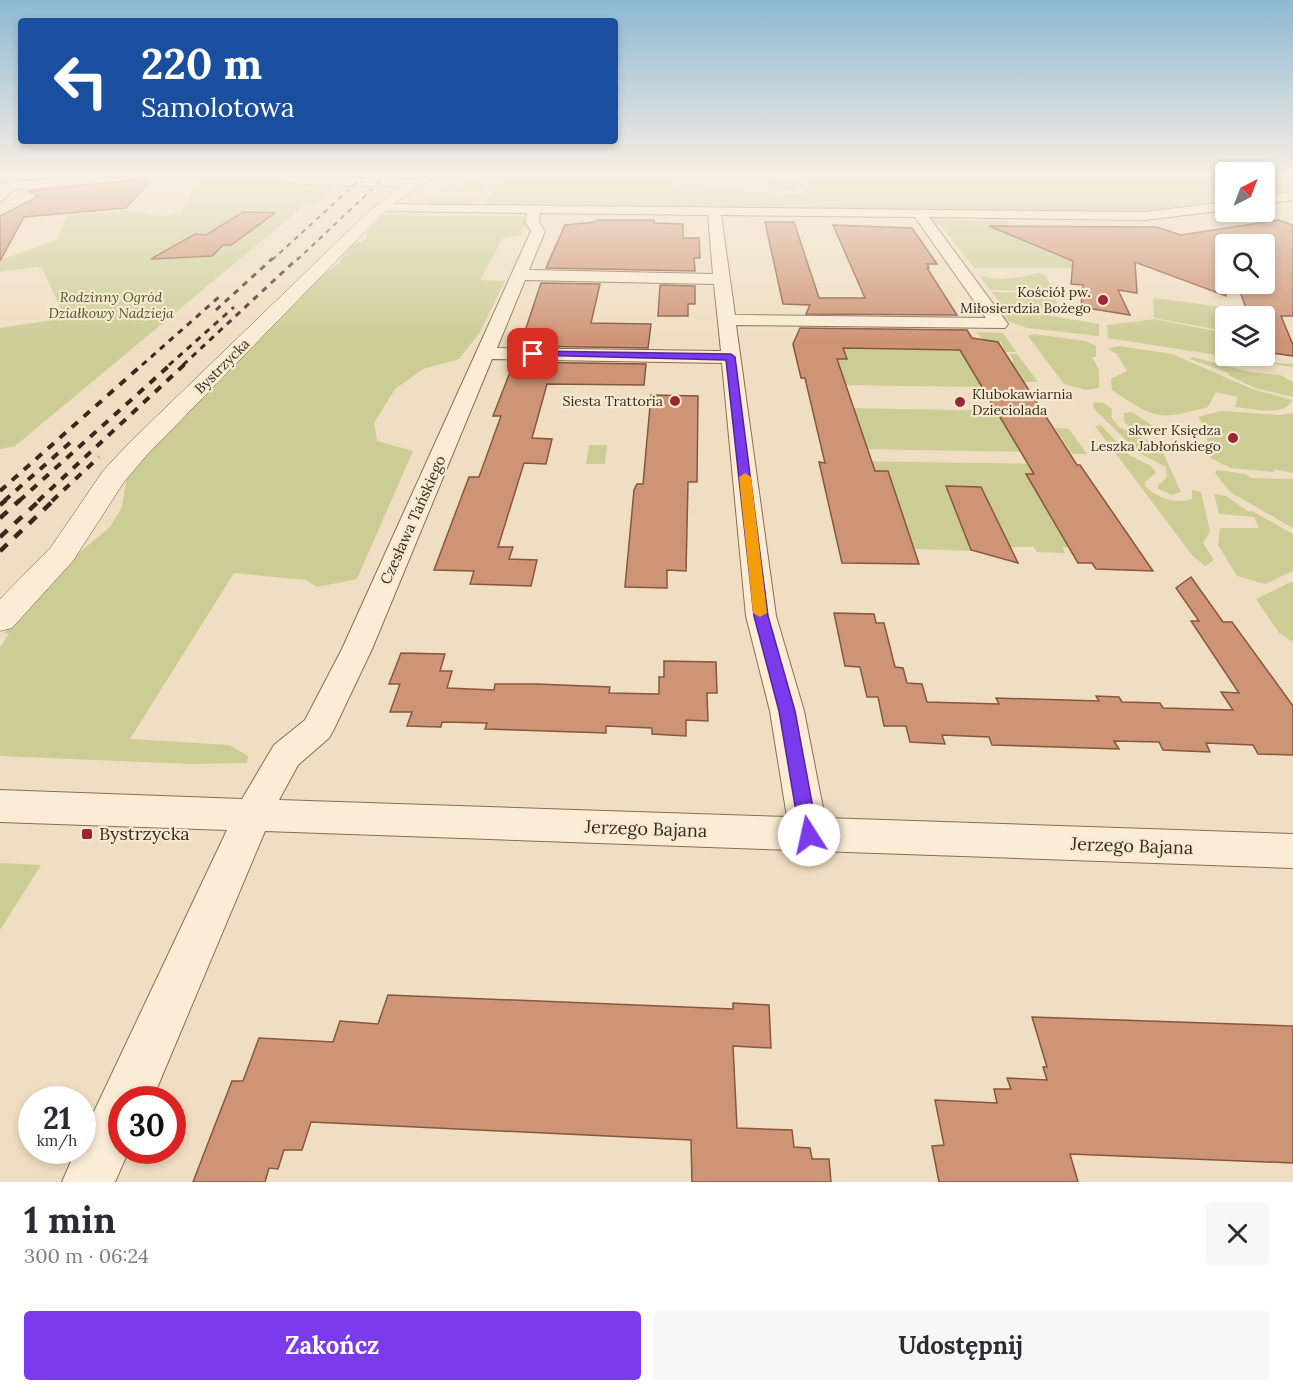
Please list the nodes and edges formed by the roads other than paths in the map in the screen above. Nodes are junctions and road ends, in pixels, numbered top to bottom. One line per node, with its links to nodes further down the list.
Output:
1 (358, 231): 10 (street, Bystrzycka)
2 (537, 231): 5 (street, Czesława Tańskiego)
3 (717, 231): 6 (street)
4 (932, 231): 7 (street)
5 (519, 275): 6 (street); 8 (street, Czesława Tańskiego)
6 (723, 279): 7 (street)
7 (726, 320): 9 (street)
8 (485, 353): 9 (street); 12 (street, Czesława Tańskiego)
9 (731, 357): 13 (street)
10 (0, 620)
11 (0, 806): 12 (street, Jerzego Bajana)
12 (252, 816): 13 (street, Jerzego Bajana); 15 (street, Czesława Tańskiego)
13 (809, 835): 14 (street, Jerzego Bajana)
14 (1293, 852)
15 (133, 1086)
16 (108, 1140): 17 (street)
17 (88, 1182)

